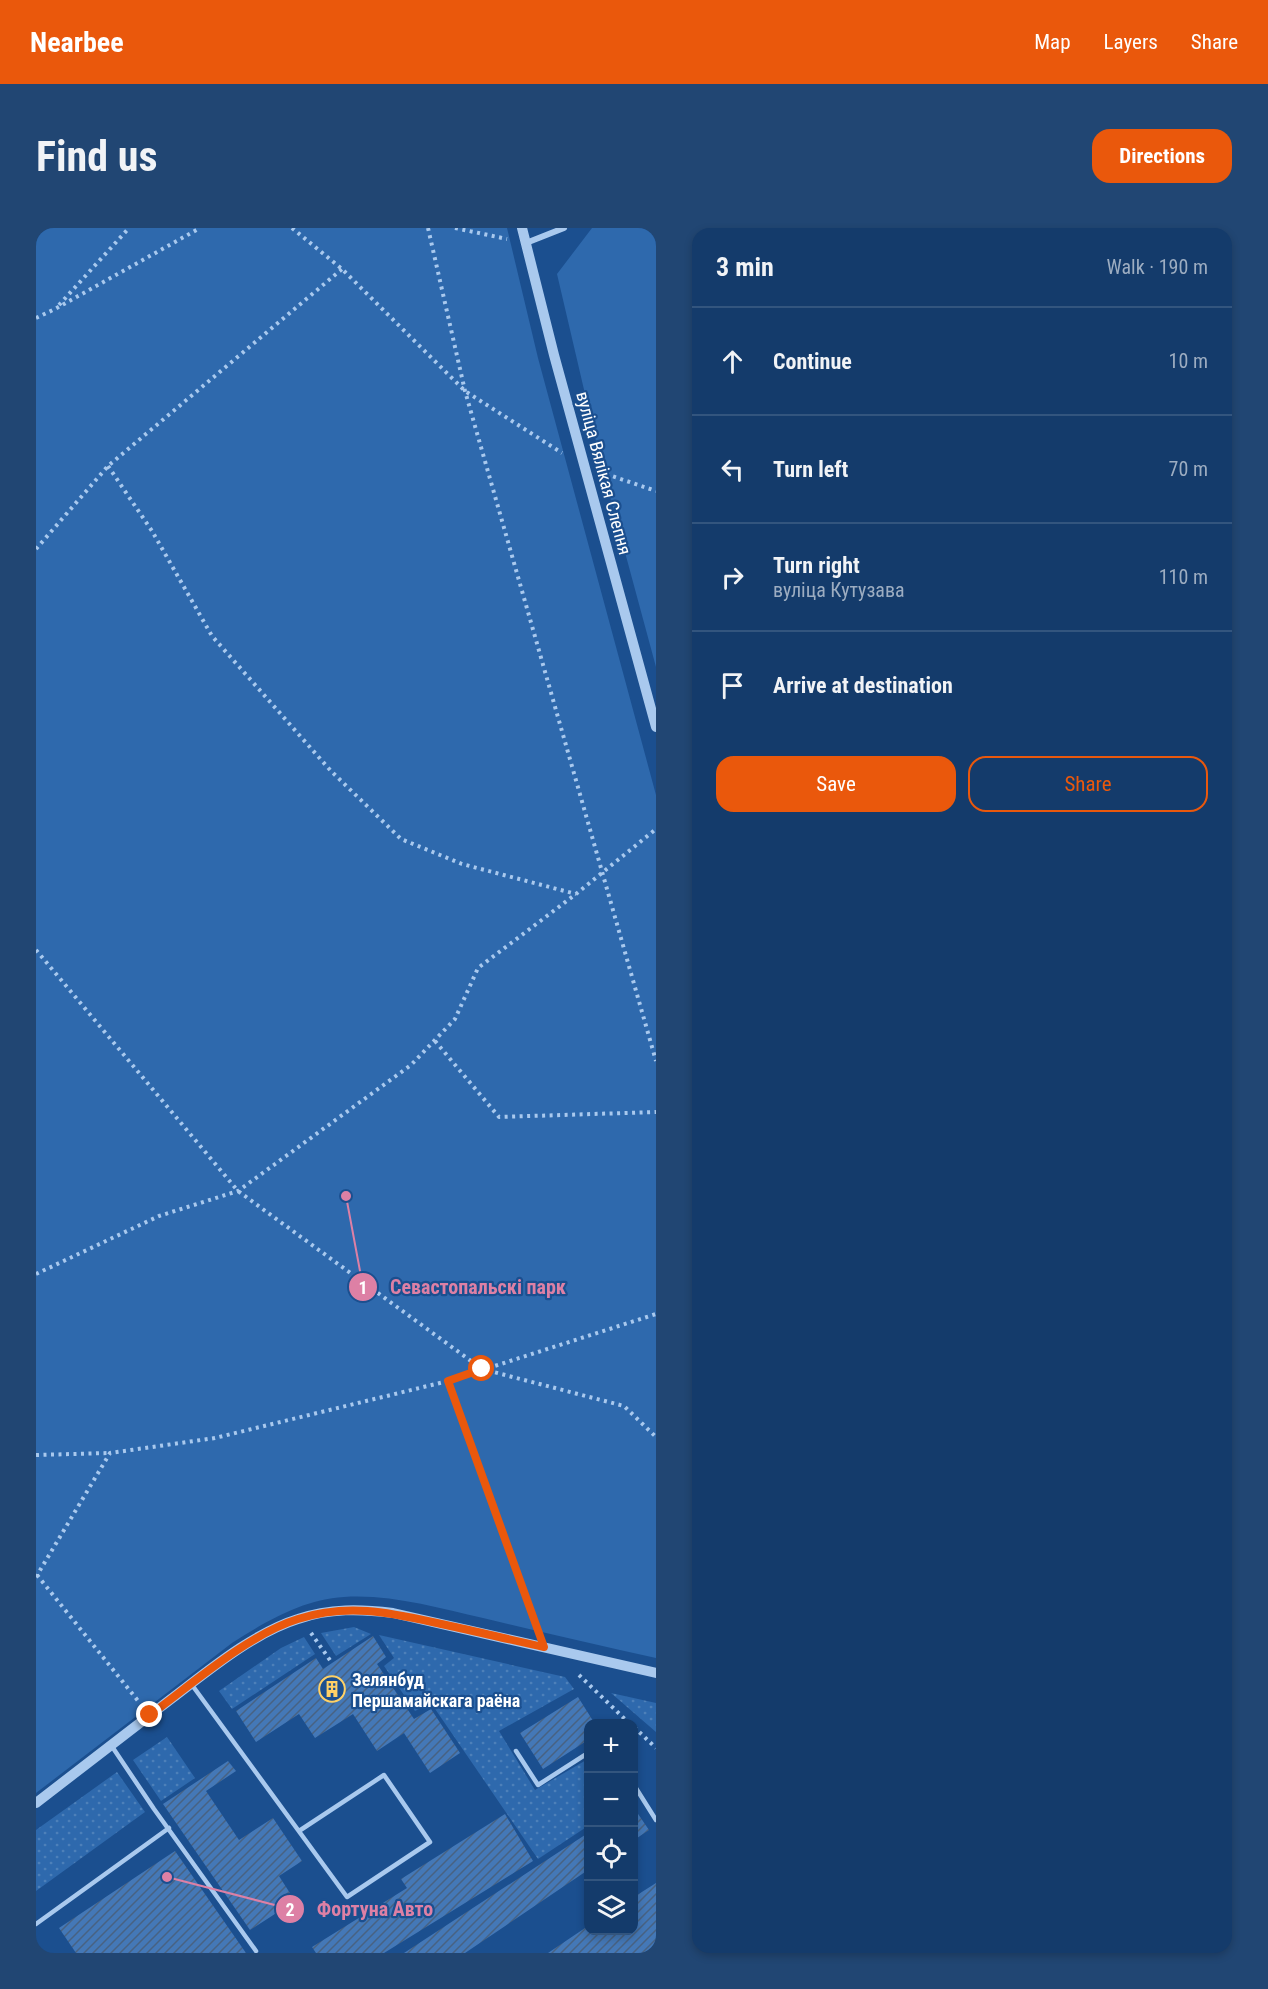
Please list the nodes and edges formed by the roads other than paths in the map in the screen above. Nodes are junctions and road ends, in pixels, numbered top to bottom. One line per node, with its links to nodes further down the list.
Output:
1 (522, 228): 3 (street, вуліца Вялікая Слепня)
2 (564, 228): 3 (street)
3 (526, 243): 4 (street, вуліца Вялікая Слепня)
4 (656, 727)
5 (656, 1673): 6 (street)
6 (191, 1684): 7 (street); 14 (lane)
7 (111, 1745): 11 (street); 13 (lane)
8 (516, 1751): 9 (lane)
9 (584, 1756)
10 (638, 1793): 12 (lane)
11 (36, 1803)
12 (656, 1820)
13 (169, 1827): 15 (lane); 16 (lane)
14 (299, 1831): 14 (lane)
15 (36, 1924)
16 (256, 1951)

